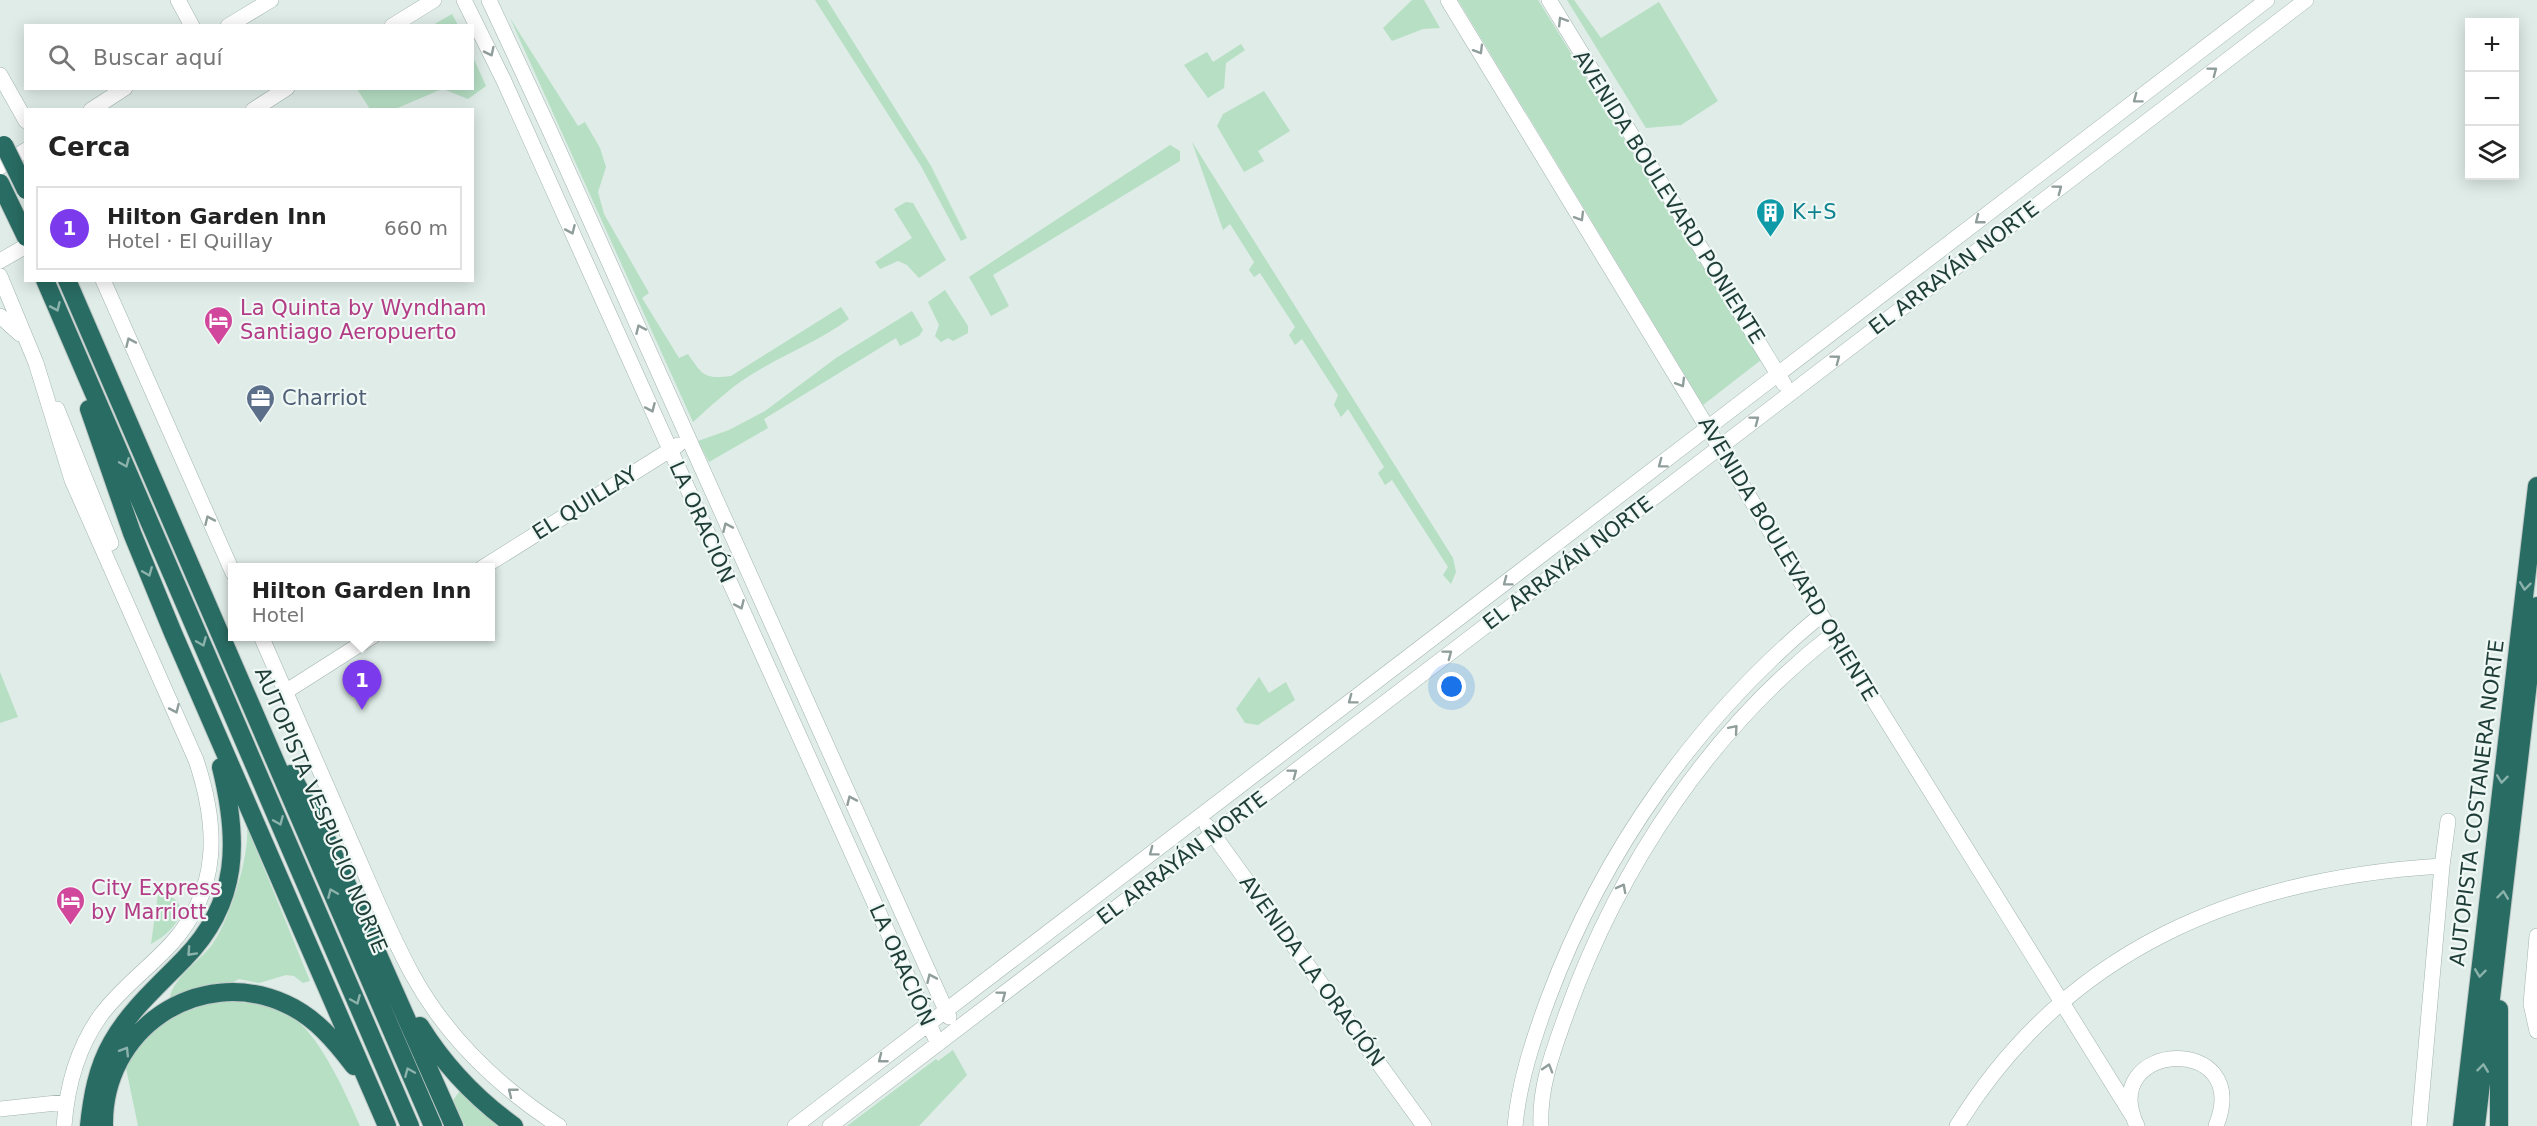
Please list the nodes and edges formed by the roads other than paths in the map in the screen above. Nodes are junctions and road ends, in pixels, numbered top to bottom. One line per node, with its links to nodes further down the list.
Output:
1 (178, 0): 10 (street)
2 (271, 0): 11 (street)
3 (434, 0): 12 (street)
4 (464, 0): 39 (street, LA ORACIÓN, one-way to 39)
5 (489, 0): 37 (street, LA ORACIÓN, one-way to 5)
6 (1448, 0): 36 (street, AVENIDA BOULEVARD ORIENTE, one-way to 36)
7 (1549, 0): 34 (street, AVENIDA BOULEVARD PONIENTE, one-way to 7)
8 (2267, 0): 34 (street, EL ARRAYÁN NORTE, one-way to 34)
9 (2306, 0): 35 (street, EL ARRAYÁN NORTE, one-way to 9)
10 (191, 24)
11 (231, 24)
12 (395, 24)
13 (0, 75): 18 (street)
14 (122, 90): 16 (street)
15 (284, 90): 17 (street)
16 (94, 108)
17 (255, 108)
18 (24, 117)
19 (2, 142): 23 (highway, bridge)
20 (24, 151): 21 (street)
21 (0, 167)
22 (0, 183): 24 (highway)
23 (24, 186)
24 (24, 233)
25 (24, 247): 26 (street)
26 (0, 261)
27 (0, 276): 33 (street)
28 (46, 282): 32 (highway, AUTOPISTA VESPUCIO NORTE, one-way to 32)
29 (68, 282): 48 (highway, AUTOPISTA VESPUCIO NORTE)
30 (104, 282): 41 (street, one-way to 30)
31 (0, 316): 33 (street)
32 (68, 333): 50 (highway, one-way to 50); 72 (highway, AUTOPISTA VESPUCIO NORTE, one-way to 72)
33 (27, 342): 65 (street, one-way to 65)
34 (1779, 376): 35 (street, AVENIDA BOULEVARD PONIENTE); 36 (street, EL ARRAYÁN NORTE)
35 (1790, 394): 38 (street, EL ARRAYÁN NORTE, one-way to 35)
36 (1708, 428): 38 (street, AVENIDA BOULEVARD ORIENTE); 51 (street, EL ARRAYÁN NORTE, one-way to 51)
37 (688, 439): 39 (street, EL QUILLAY); 59 (street, LA ORACIÓN, one-way to 37)
38 (1720, 446): 44 (street, AVENIDA BOULEVARD ORIENTE); 53 (street, EL ARRAYÁN NORTE, one-way to 38)
39 (669, 450): 42 (street, EL QUILLAY); 60 (street, LA ORACIÓN, one-way to 60)
40 (2537, 486): 85 (highway, AUTOPISTA COSTANERA NORTE, one-way to 85)
41 (229, 563)
42 (488, 563)
43 (2537, 606): 57 (highway, AUTOPISTA COSTANERA NORTE, one-way to 43)
44 (1821, 615): 45 (street, AVENIDA BOULEVARD ORIENTE); 80 (street)
45 (1833, 634): 58 (street, AVENIDA BOULEVARD ORIENTE); 81 (street, one-way to 45)
46 (263, 641): 49 (street)
47 (365, 641): 49 (street)
48 (245, 691): 56 (highway); 73 (highway, AUTOPISTA VESPUCIO NORTE, one-way to 48)
49 (285, 692): 76 (street, one-way to 49)
50 (209, 718): 64 (highway); 69 (highway, one-way to 69)
51 (1200, 816): 53 (street, AVENIDA LA ORACIÓN); 59 (street, EL ARRAYÁN NORTE, one-way to 59)
52 (2448, 821): 54 (street)
53 (1213, 834): 61 (street, EL ARRAYÁN NORTE, one-way to 53); 79 (street, AVENIDA LA ORACIÓN)
54 (2442, 867): 58 (street); 84 (street)
55 (2537, 936): 62 (street)
56 (375, 944): 74 (highway); 75 (highway)
57 (2497, 954): 86 (highway, AUTOPISTA COSTANERA NORTE, one-way to 57); 87 (highway)
58 (2062, 1002): 67 (street, AVENIDA BOULEVARD ORIENTE); 82 (street)
59 (946, 1010): 60 (street, EL ARRAYÁN NORTE); 61 (street, LA ORACIÓN)
60 (928, 1024): 63 (street, LA ORACIÓN); 77 (street, EL ARRAYÁN NORTE, one-way to 77)
61 (956, 1031): 63 (street, EL ARRAYÁN NORTE)
62 (2537, 1031)
63 (938, 1044): 78 (street, EL ARRAYÁN NORTE)
64 (373, 1093): 70 (highway, one-way to 64); 71 (highway)
65 (66, 1102): 66 (street); 68 (street)
66 (0, 1109)
67 (2134, 1121): 83 (street)
68 (64, 1126)
69 (89, 1126)
70 (104, 1126)
71 (387, 1126)
72 (410, 1126)
73 (433, 1126)
74 (454, 1126)
75 (514, 1126)
76 (559, 1126)
77 (795, 1126)
78 (830, 1126)
79 (1424, 1126)
80 (1515, 1126)
81 (1541, 1126)
82 (1957, 1126)
83 (2216, 1126)
84 (2419, 1126)
85 (2462, 1126)
86 (2476, 1126)
87 (2499, 1126)

